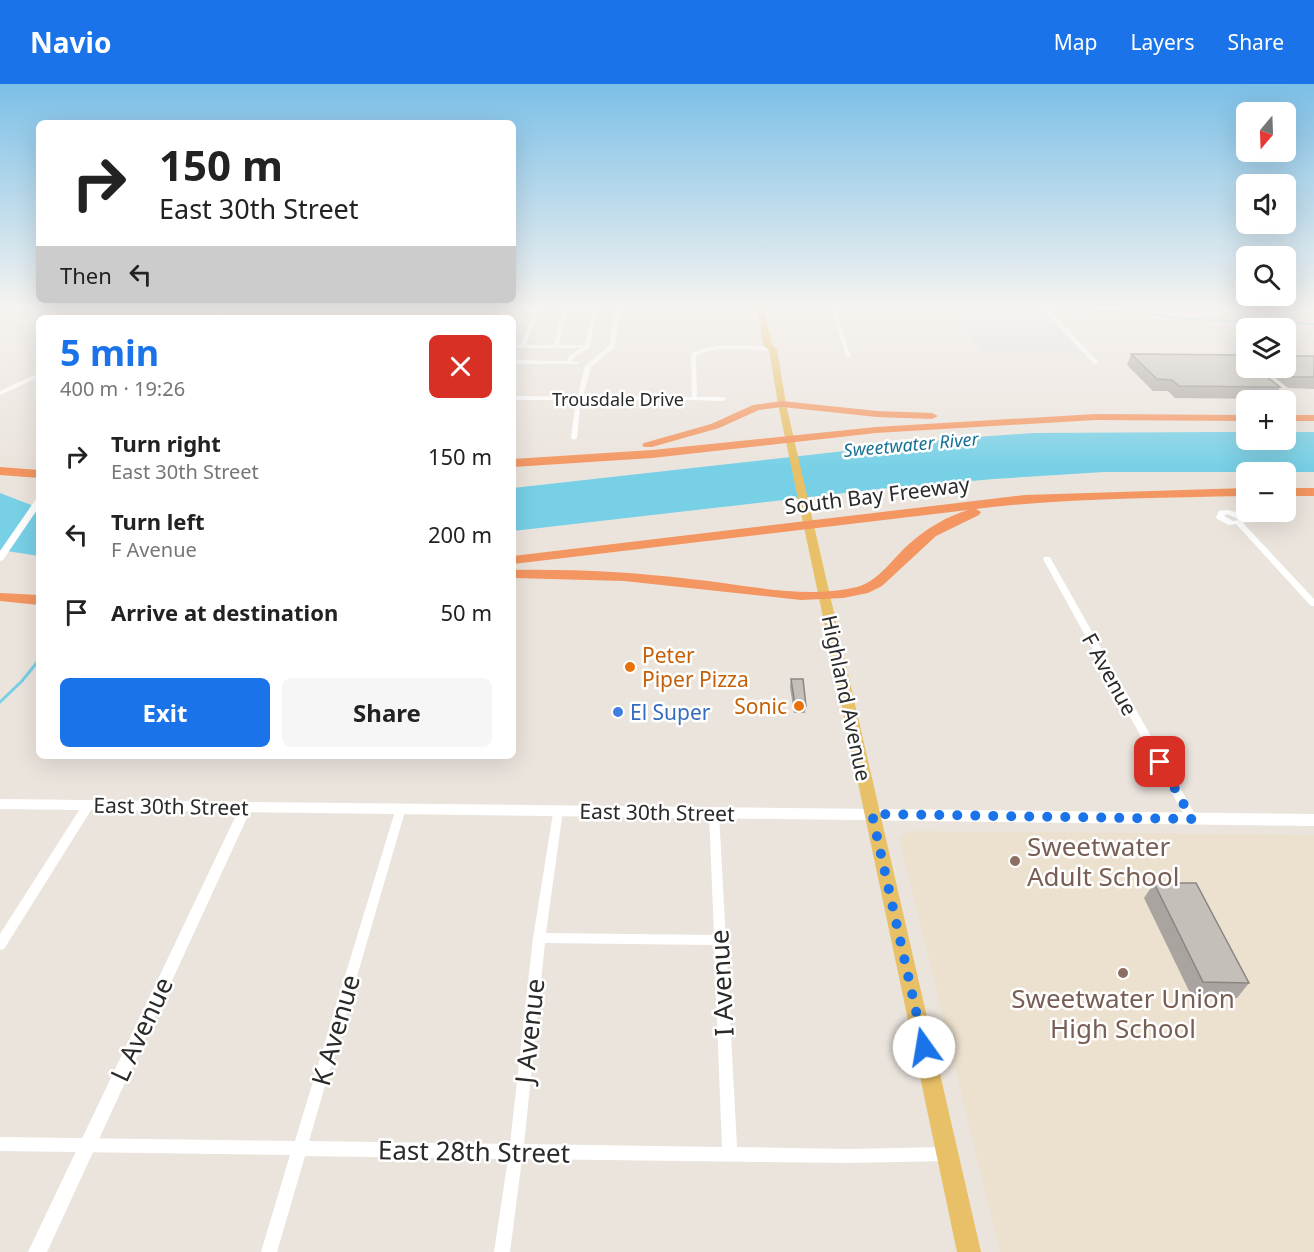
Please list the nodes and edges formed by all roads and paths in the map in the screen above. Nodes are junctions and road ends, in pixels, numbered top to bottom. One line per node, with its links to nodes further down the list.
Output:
1 (570, 360): 7 (street)
2 (596, 360): 13 (street)
3 (693, 360): 14 (street)
4 (775, 360): 16 (main road, Highland Avenue)
5 (1093, 360): 9 (street)
6 (516, 362): 7 (street)
7 (568, 363): 8 (street)
8 (576, 363)
9 (1096, 363)
10 (36, 376): 11 (street)
11 (0, 393)
12 (516, 398): 13 (street, Trousdale Drive)
13 (579, 398): 14 (street, Trousdale Drive); 21 (street)
14 (695, 399): 15 (street, Trousdale Drive)
15 (723, 399)
16 (782, 404): 17 (highway); 22 (highway); 36 (main road, Highland Avenue)
17 (1096, 417): 18 (highway); 22 (highway)
18 (1236, 418)
19 (1296, 418): 20 (highway)
20 (1314, 418)
21 (574, 438)
22 (540, 461): 23 (highway)
23 (516, 463)
24 (0, 473): 25 (highway)
25 (36, 474)
26 (1236, 492): 29 (highway, South Bay Freeway)
27 (1296, 492): 28 (highway)
28 (1313, 492)
29 (1172, 493): 33 (highway, South Bay Freeway); 36 (highway)
30 (36, 505): 32 (street)
31 (1239, 523): 39 (street)
32 (0, 558)
33 (516, 560)
34 (1047, 560): 47 (street, F Avenue)
35 (516, 574): 36 (highway)
36 (826, 597): 46 (main road, Highland Avenue)
37 (2, 598): 38 (highway)
38 (36, 600)
39 (1314, 604)
40 (0, 804): 41 (main road, East 30th Street)
41 (89, 804): 42 (main road, East 30th Street); 51 (street)
42 (246, 807): 43 (main road, East 30th Street); 53 (street, L Avenue)
43 (400, 808): 44 (main road, East 30th Street); 54 (street, K Avenue)
44 (558, 810): 45 (main road, East 30th Street); 49 (street, J Avenue)
45 (714, 813): 46 (main road, East 30th Street); 50 (street, I Avenue)
46 (872, 814): 47 (main road, East 30th Street); 57 (main road, Highland Avenue)
47 (1192, 819): 48 (main road, East 30th Street)
48 (1314, 820)
49 (539, 938): 50 (street); 55 (street, J Avenue)
50 (719, 940): 56 (street, I Avenue)
51 (0, 945)
52 (0, 1144): 53 (street, East 28th Street)
53 (87, 1145): 54 (street, East 28th Street); 58 (street, L Avenue)
54 (300, 1148): 55 (street, East 28th Street); 59 (street, K Avenue)
55 (516, 1152): 56 (street, East 28th Street); 60 (street, J Avenue)
56 (730, 1153): 57 (street, East 28th Street)
57 (948, 1154): 61 (main road, Highland Avenue)
58 (37, 1252)
59 (269, 1252)
60 (502, 1252)
61 (969, 1252)

